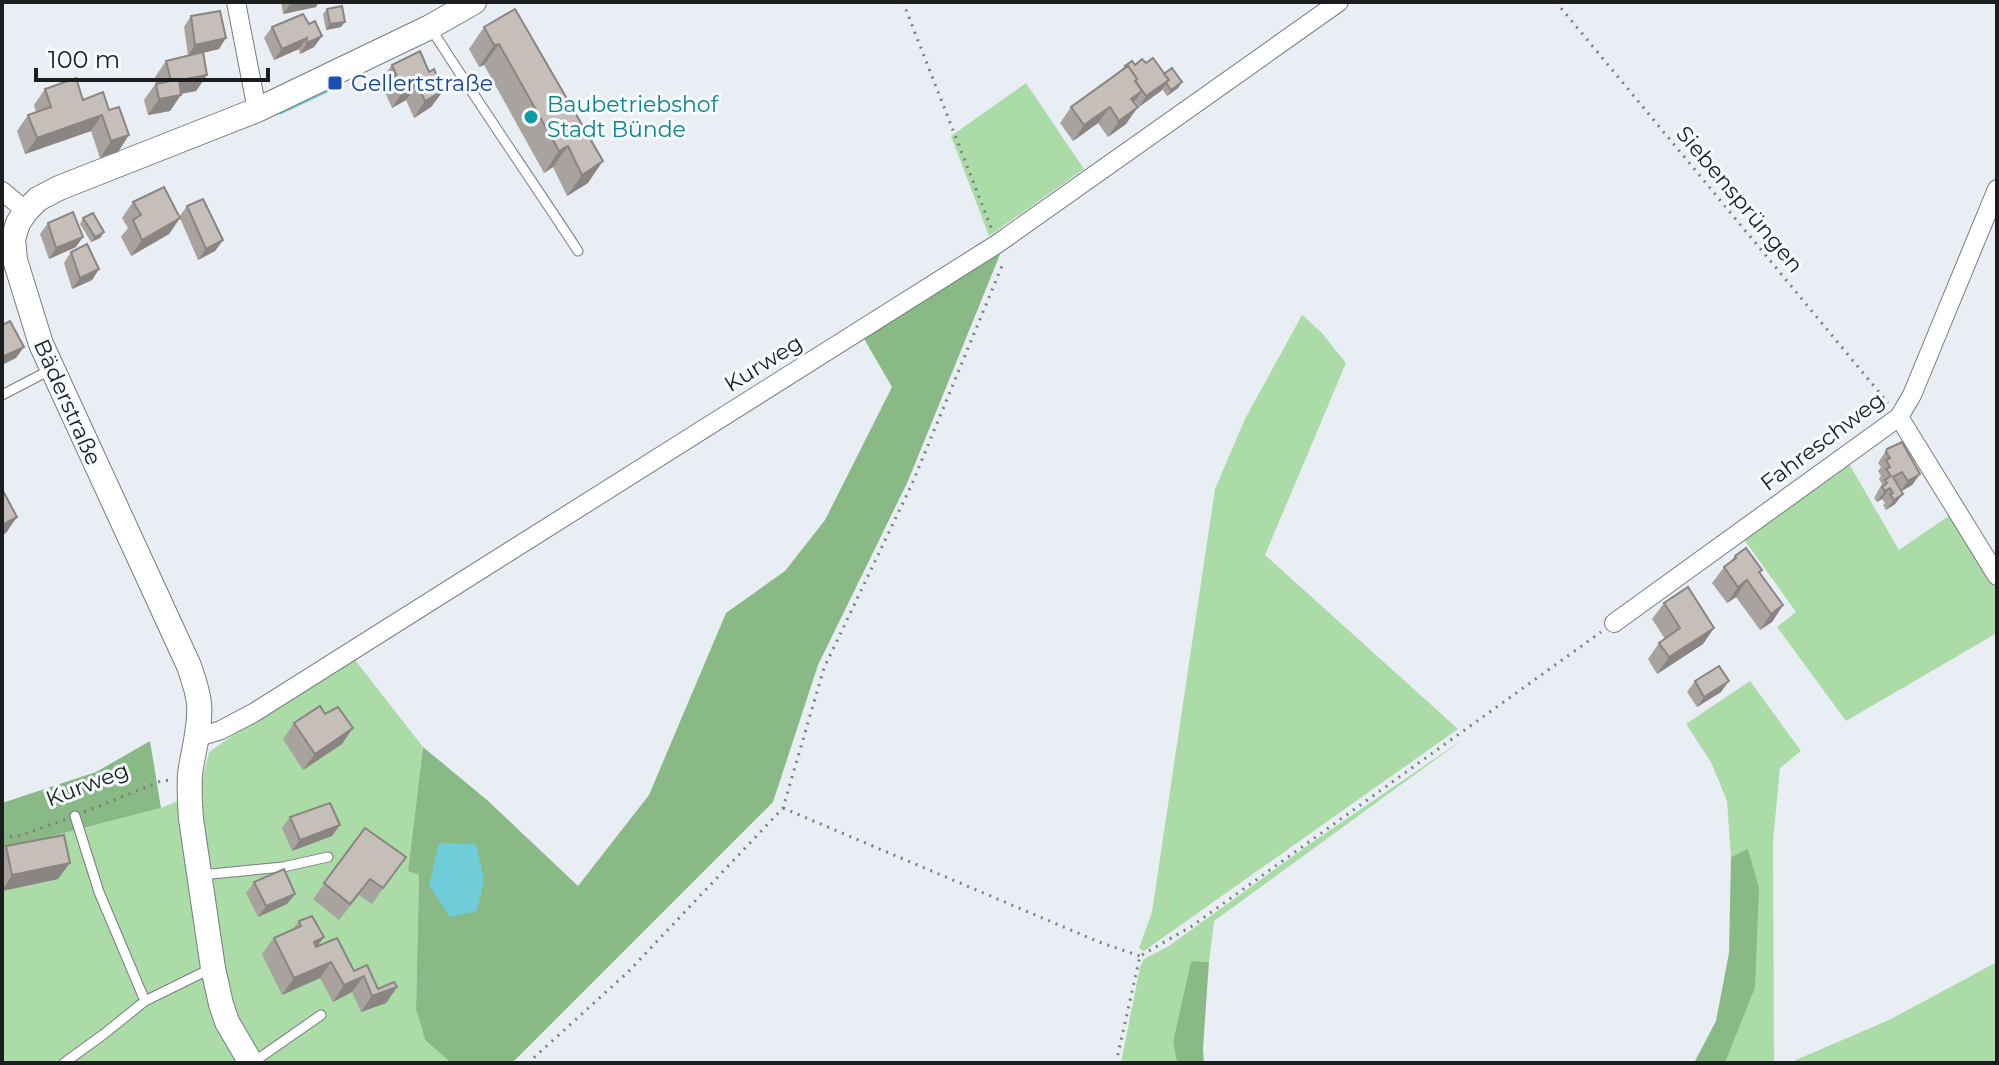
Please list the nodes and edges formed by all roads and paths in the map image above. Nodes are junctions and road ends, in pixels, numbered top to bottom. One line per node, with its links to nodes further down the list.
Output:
1 (236, 2): 7 (street)
2 (474, 2): 6 (street)
3 (903, 2): 12 (path)
4 (1339, 2): 12 (street, Kurweg)
5 (1556, 2): 15 (path, Siebensprüngen)
6 (430, 27): 7 (street); 11 (lane)
7 (257, 110): 10 (street)
8 (1997, 189): 15 (street, Fahreschweg)
9 (2, 191): 10 (street)
10 (26, 211): 13 (street, Bäderstraße)
11 (578, 251)
12 (1001, 252): 18 (street, Kurweg); 20 (path)
13 (52, 369): 14 (lane); 18 (street, Bäderstraße)
14 (2, 395)
15 (1899, 417): 16 (street); 17 (street, Fahreschweg)
16 (1997, 576)
17 (1614, 623): 25 (path)
18 (196, 738): 19 (street, Bäderstraße)
19 (190, 777): 21 (path, Kurweg); 24 (street, Bäderstraße)
20 (783, 808): 25 (path); 31 (path)
21 (75, 816): 22 (path, Kurweg); 27 (lane)
22 (2, 838)
23 (328, 857): 24 (lane)
24 (199, 875): 26 (street, Bäderstraße)
25 (1140, 956): 32 (path)
26 (213, 968): 27 (lane); 30 (street, Bäderstraße)
27 (145, 1001): 29 (lane)
28 (321, 1015): 30 (lane)
29 (64, 1063)
30 (252, 1063)
31 (528, 1063)
32 (1116, 1063)

